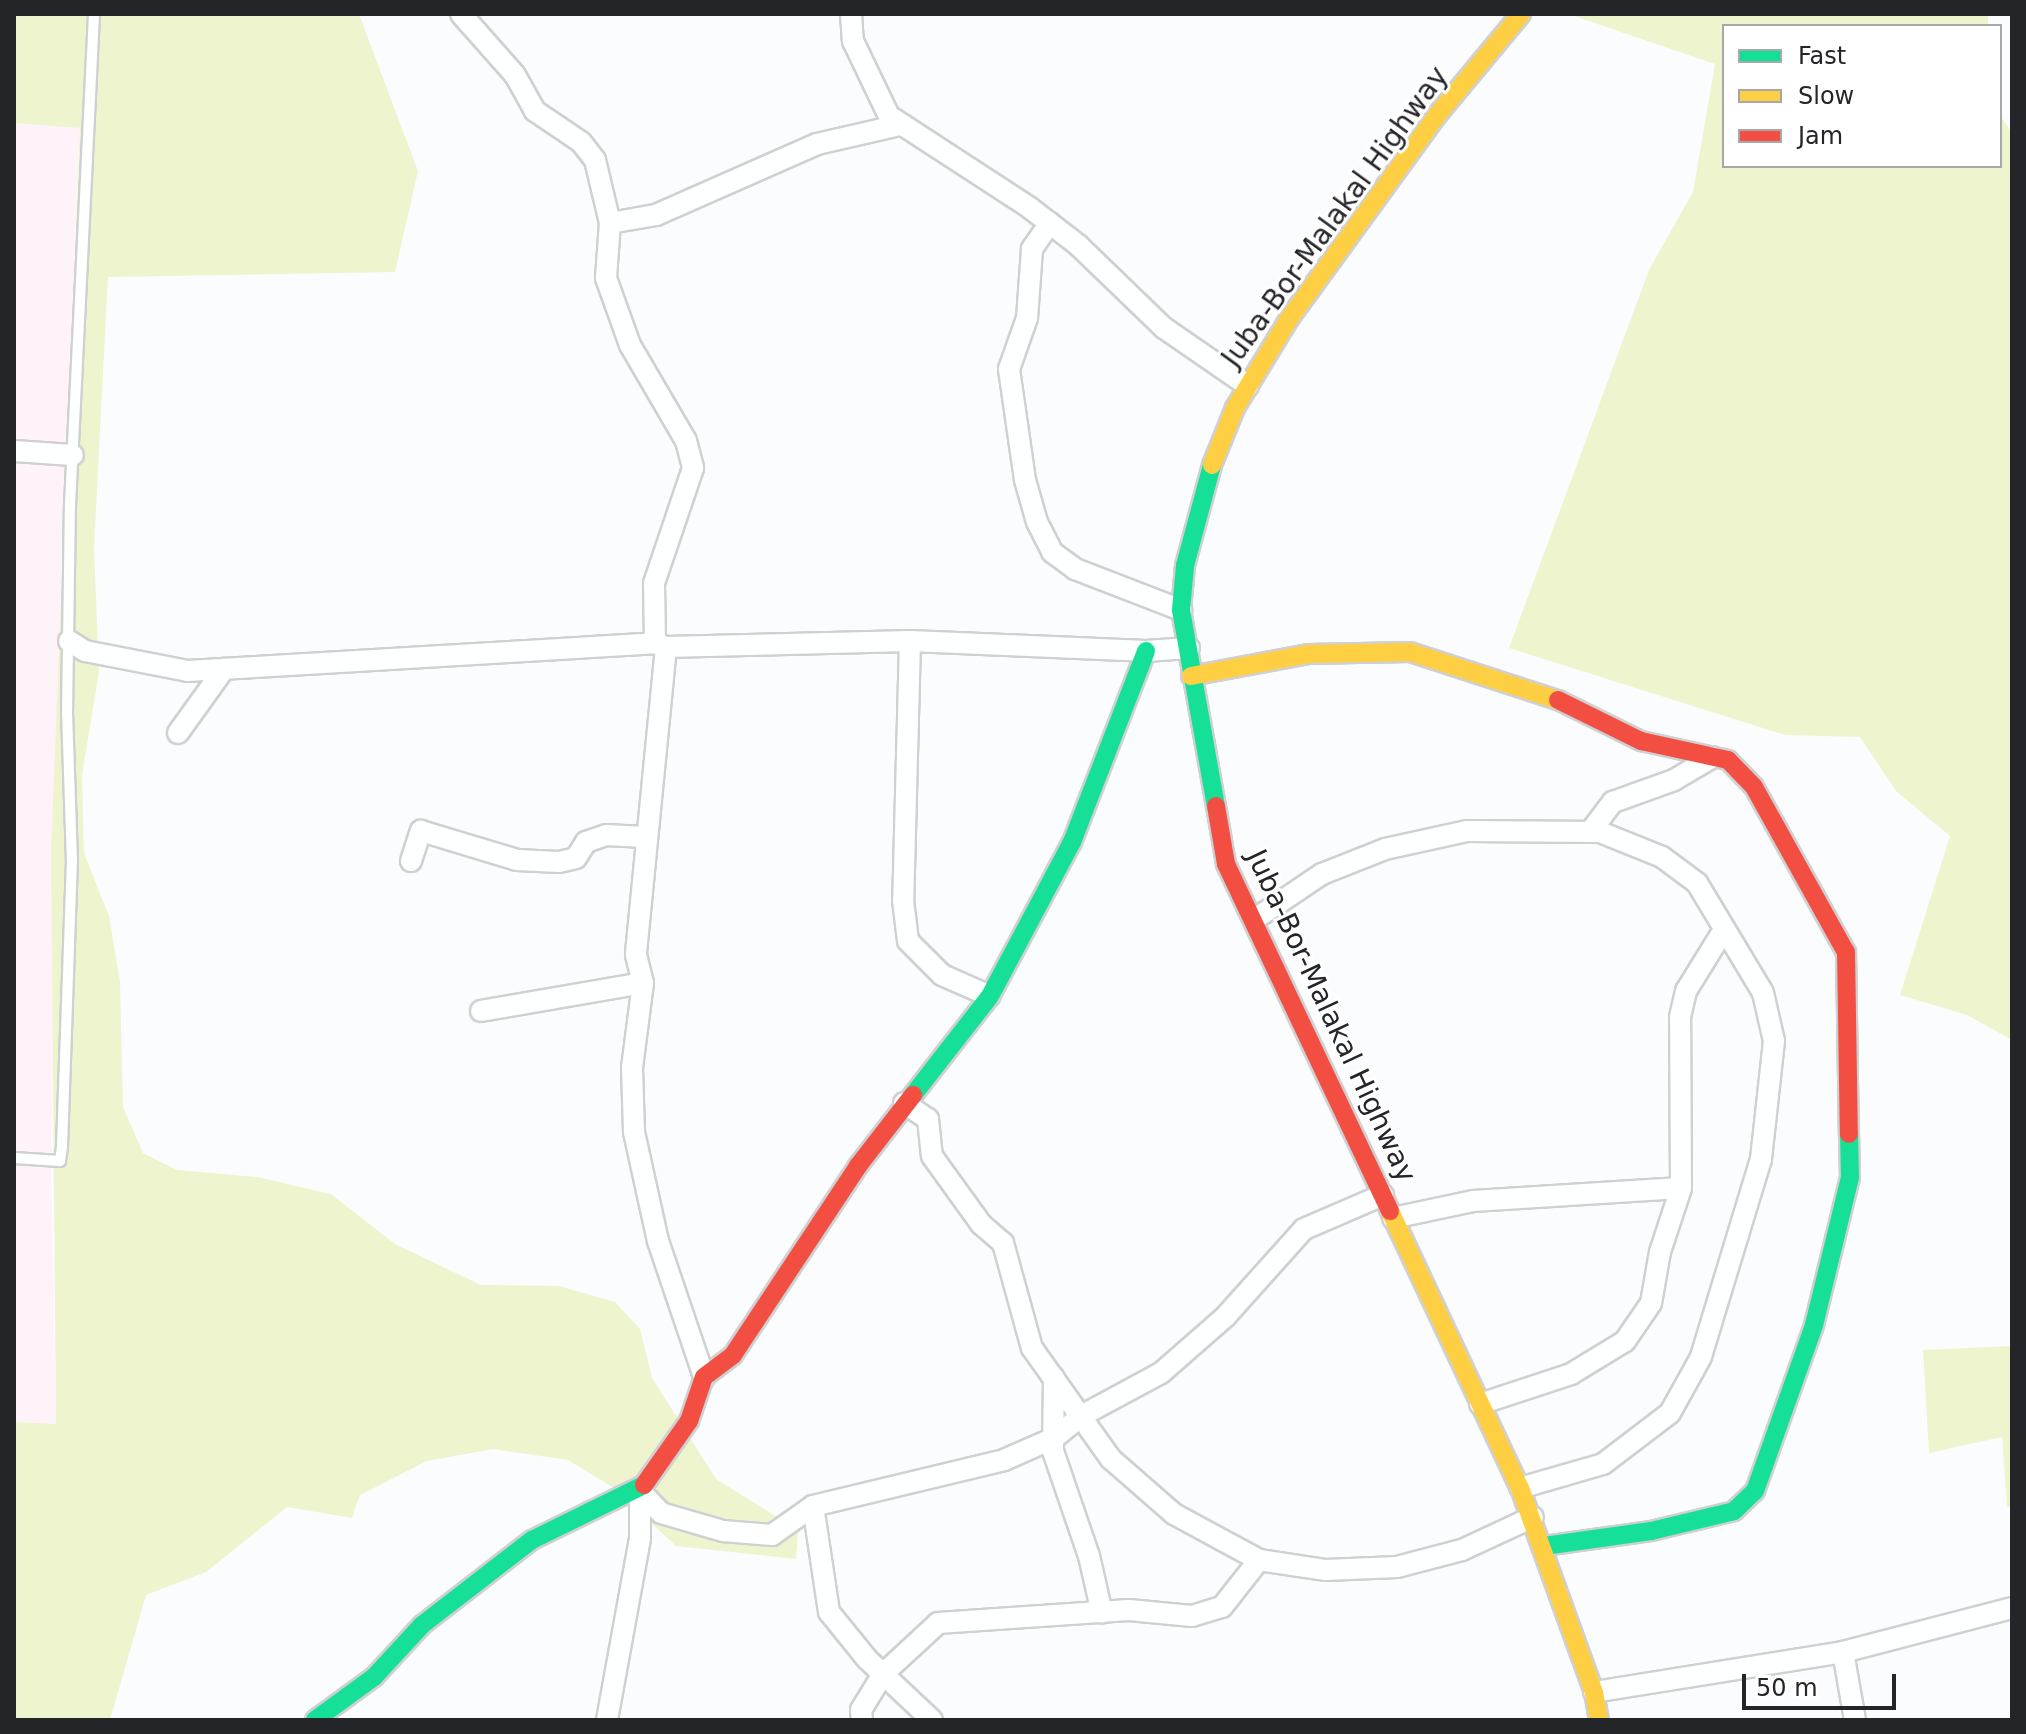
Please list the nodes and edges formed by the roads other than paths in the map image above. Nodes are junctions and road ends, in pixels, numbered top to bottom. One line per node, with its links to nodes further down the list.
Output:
1 (94, 14): 10 (lane)
2 (461, 14): 6 (street)
3 (851, 14): 5 (street)
4 (1521, 14): 8 (street, Juba-Bor-Malakal Highway)
5 (900, 125): 6 (street); 7 (street)
6 (610, 223): 14 (street)
7 (1050, 223): 8 (street); 11 (street)
8 (1248, 386): 11 (street, Juba-Bor-Malakal Highway)
9 (14, 451): 10 (street)
10 (73, 455): 12 (lane)
11 (1181, 610): 15 (street, Juba-Bor-Malakal Highway)
12 (69, 641): 17 (street); 30 (lane)
13 (910, 641): 14 (street); 16 (street); 27 (street)
14 (660, 645): 17 (street); 22 (street)
15 (1189, 648): 16 (street); 18 (street, Juba-Bor-Malakal Highway)
16 (1146, 651): 27 (street)
17 (224, 669): 19 (street)
18 (1191, 676): 20 (street); 24 (street, Juba-Bor-Malakal Highway)
19 (178, 733)
20 (1713, 757): 21 (street); 43 (street)
21 (1590, 832): 24 (street); 25 (street)
22 (644, 837): 23 (street); 26 (street)
23 (411, 861)
24 (1255, 919): 32 (street, Juba-Bor-Malakal Highway)
25 (1723, 931): 31 (street); 39 (street)
26 (643, 983): 28 (street); 34 (street)
27 (990, 996): 29 (street)
28 (481, 1011)
29 (904, 1103): 34 (street); 35 (street)
30 (14, 1158)
31 (1681, 1188): 33 (street); 36 (street)
32 (1383, 1195): 33 (street, Juba-Bor-Malakal Highway); 37 (street)
33 (1393, 1218): 36 (street, Juba-Bor-Malakal Highway)
34 (704, 1377): 40 (street)
35 (1054, 1378): 37 (street); 38 (street)
36 (1480, 1404): 39 (street, Juba-Bor-Malakal Highway)
37 (1081, 1416): 38 (street); 44 (street)
38 (1054, 1438): 41 (street); 46 (street)
39 (1520, 1488): 42 (street, Juba-Bor-Malakal Highway)
40 (640, 1491): 41 (street); 50 (street); 51 (street)
41 (813, 1506): 48 (street)
42 (1533, 1517): 43 (street, Juba-Bor-Malakal Highway); 44 (street)
43 (1544, 1546): 49 (street, Juba-Bor-Malakal Highway)
44 (1259, 1560): 46 (street)
45 (2012, 1608): 47 (street)
46 (1102, 1613): 48 (street)
47 (1843, 1652): 49 (street); 55 (street)
48 (883, 1674): 52 (street); 53 (street)
49 (1594, 1692): 54 (street, Juba-Bor-Malakal Highway)
50 (315, 1720)
51 (607, 1720)
52 (862, 1720)
53 (932, 1720)
54 (1599, 1720)
55 (1855, 1720)

